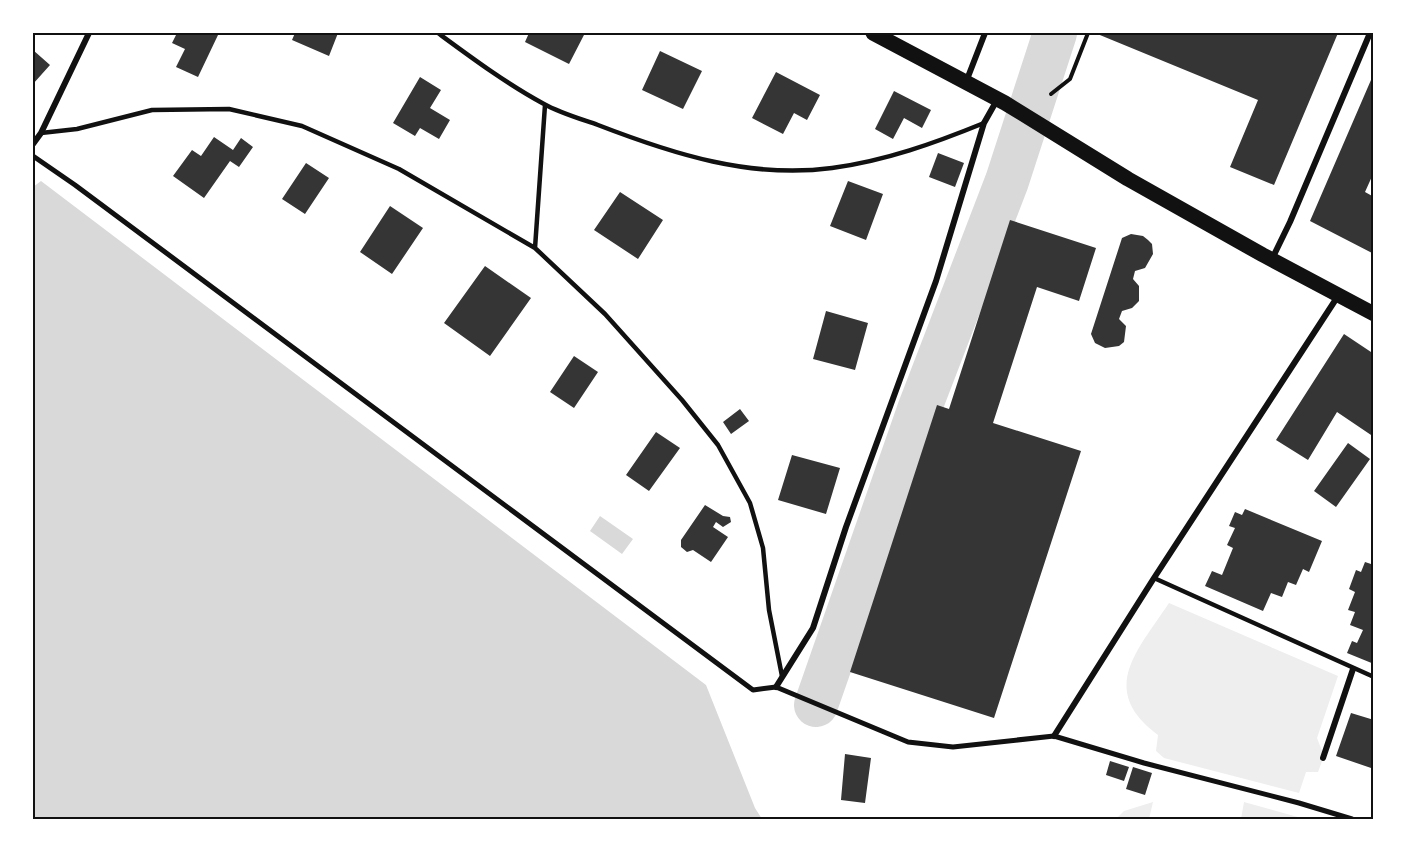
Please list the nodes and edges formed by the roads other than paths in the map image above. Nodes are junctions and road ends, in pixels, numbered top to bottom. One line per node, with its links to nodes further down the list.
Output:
1 (89, 33): 10 (street)
2 (438, 33): 8 (lane)
3 (873, 33): 6 (main road)
4 (985, 33): 6 (street)
5 (1370, 33): 14 (street)
6 (966, 82): 7 (main road)
7 (1001, 101): 9 (street); 14 (main road)
8 (545, 105): 9 (lane); 13 (lane)
9 (984, 123): 19 (street)
10 (41, 134): 11 (street); 13 (lane)
11 (33, 144)
12 (33, 156): 21 (street)
13 (535, 248): 19 (lane)
14 (1272, 260): 15 (main road)
15 (1339, 295): 16 (main road); 17 (street)
16 (1374, 314)
17 (1154, 578): 18 (lane); 22 (street)
18 (1353, 669): 20 (lane); 23 (street)
19 (782, 676): 21 (street)
20 (1374, 677)
21 (776, 687): 22 (street)
22 (1054, 736): 24 (street)
23 (1323, 758)
24 (1352, 819)

